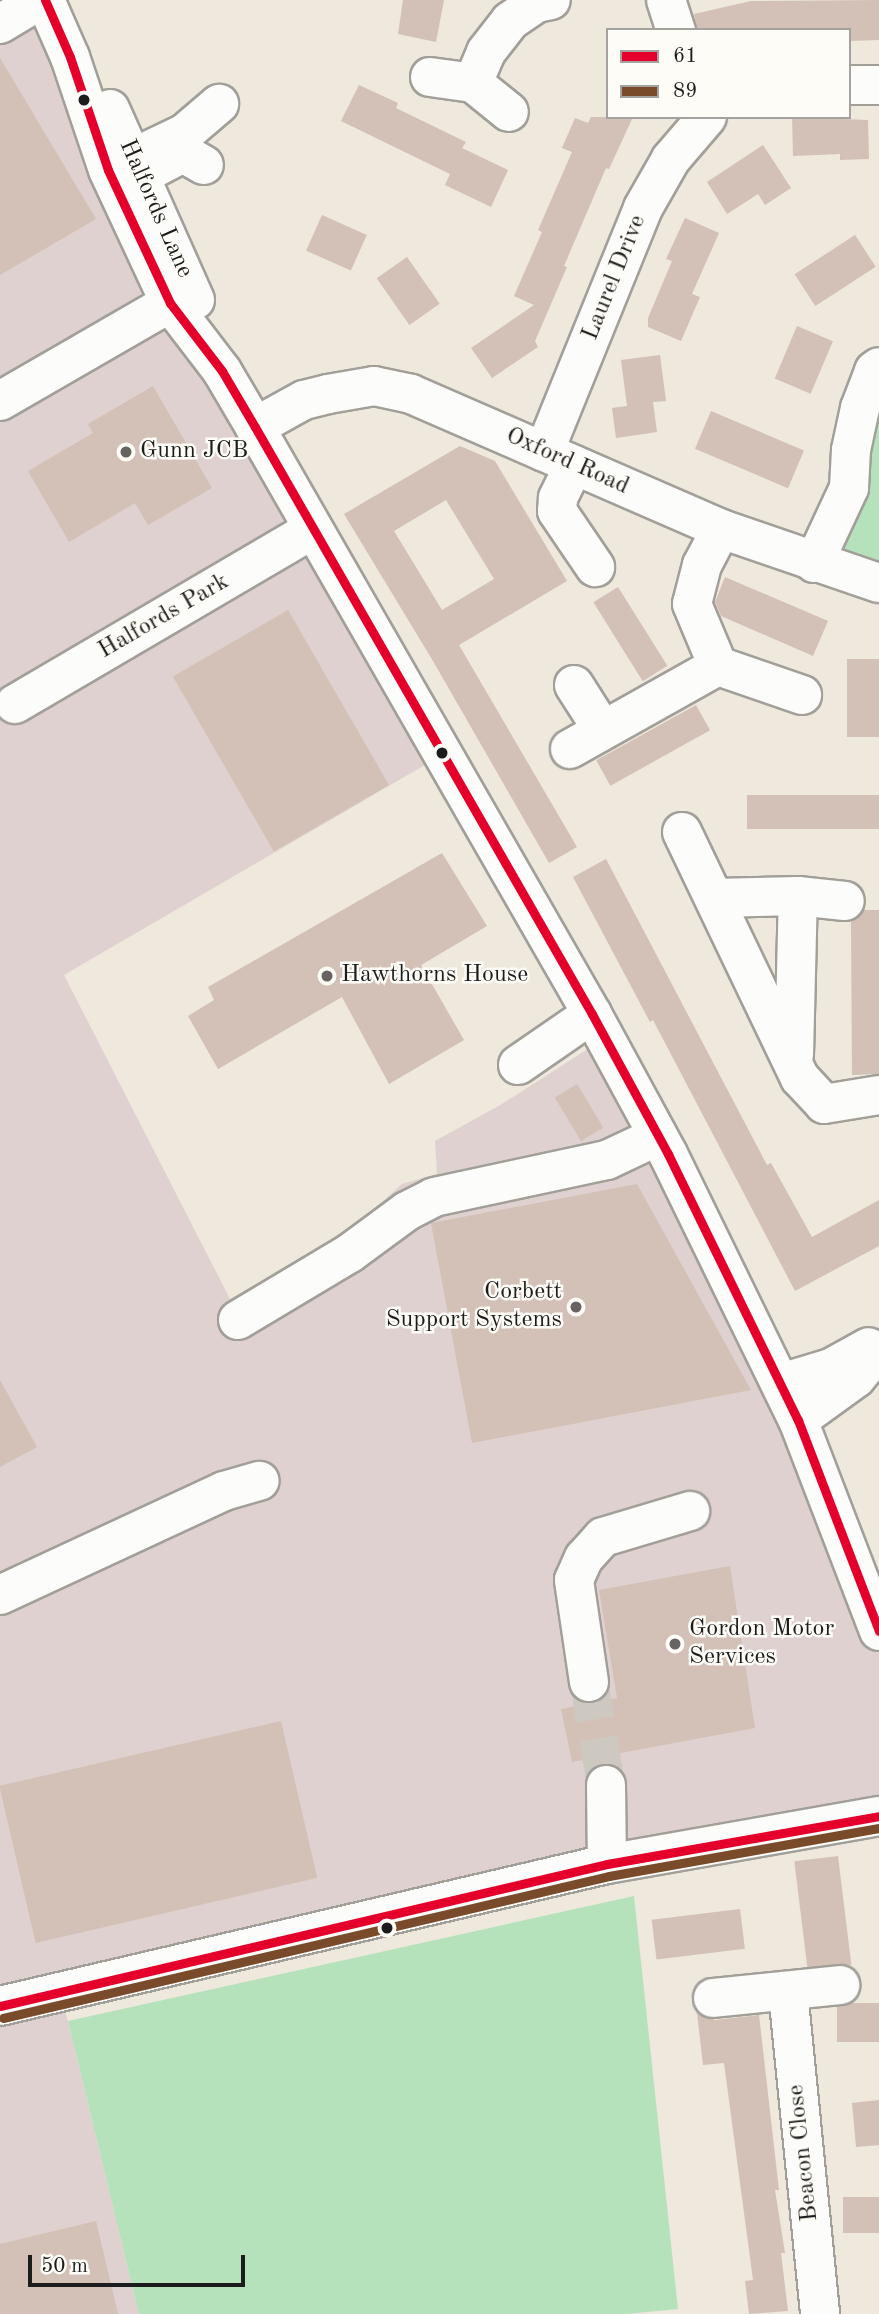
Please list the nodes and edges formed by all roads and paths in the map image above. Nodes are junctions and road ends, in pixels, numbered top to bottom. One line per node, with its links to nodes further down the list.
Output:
1 (43, 0): 4 (street); 14 (street, Halfords Lane)
2 (551, 0): 7 (street)
3 (666, 0): 5 (street)
4 (0, 24)
5 (675, 28)
6 (430, 77): 7 (street)
7 (473, 83): 11 (street)
8 (851, 85): 9 (street)
9 (879, 85)
10 (219, 104): 14 (street)
11 (509, 112)
12 (705, 119): 20 (street, Laurel Drive)
13 (204, 165): 14 (street)
14 (125, 173): 15 (street, Halfords Lane); 17 (street, Halfords Lane)
15 (170, 303): 17 (street, Halfords Lane); 18 (street)
16 (879, 367): 23 (street)
17 (222, 371): 19 (street, Halfords Lane)
18 (0, 401)
19 (255, 428): 20 (street, Oxford Road); 22 (street, Halfords Lane)
20 (559, 458): 21 (street, Oxford Road); 24 (street, Laurel Drive)
21 (721, 529): 23 (street, Oxford Road); 26 (street)
22 (312, 530): 29 (street, Halfords Park); 36 (street, Halfords Lane)
23 (814, 563): 25 (street, Oxford Road)
24 (595, 567)
25 (879, 583)
26 (718, 666): 28 (street); 30 (street)
27 (574, 685): 30 (street)
28 (802, 695)
29 (15, 704)
30 (602, 729): 31 (street)
31 (570, 749)
32 (682, 832): 34 (street)
33 (798, 896): 34 (street); 35 (street); 37 (street)
34 (715, 898): 37 (street)
35 (845, 901)
36 (592, 1014): 38 (street); 40 (street, Halfords Lane)
37 (794, 1064): 39 (street)
38 (518, 1065)
39 (879, 1095)
40 (658, 1136): 41 (street); 44 (street, Halfords Lane)
41 (238, 1320)
42 (879, 1342): 44 (street)
43 (879, 1351): 45 (street)
44 (781, 1383): 45 (street, Halfords Lane)
45 (798, 1420): 49 (street, Halfords Lane)
46 (260, 1481): 48 (street)
47 (690, 1511): 50 (street)
48 (0, 1595)
49 (879, 1632)
50 (589, 1682)
51 (606, 1786): 53 (street)
52 (879, 1816): 53 (street)
53 (607, 1864): 57 (street)
54 (840, 1985): 55 (street)
55 (788, 1992): 56 (street); 58 (street, Beacon Close)
56 (713, 1998)
57 (0, 2006)
58 (820, 2314)

